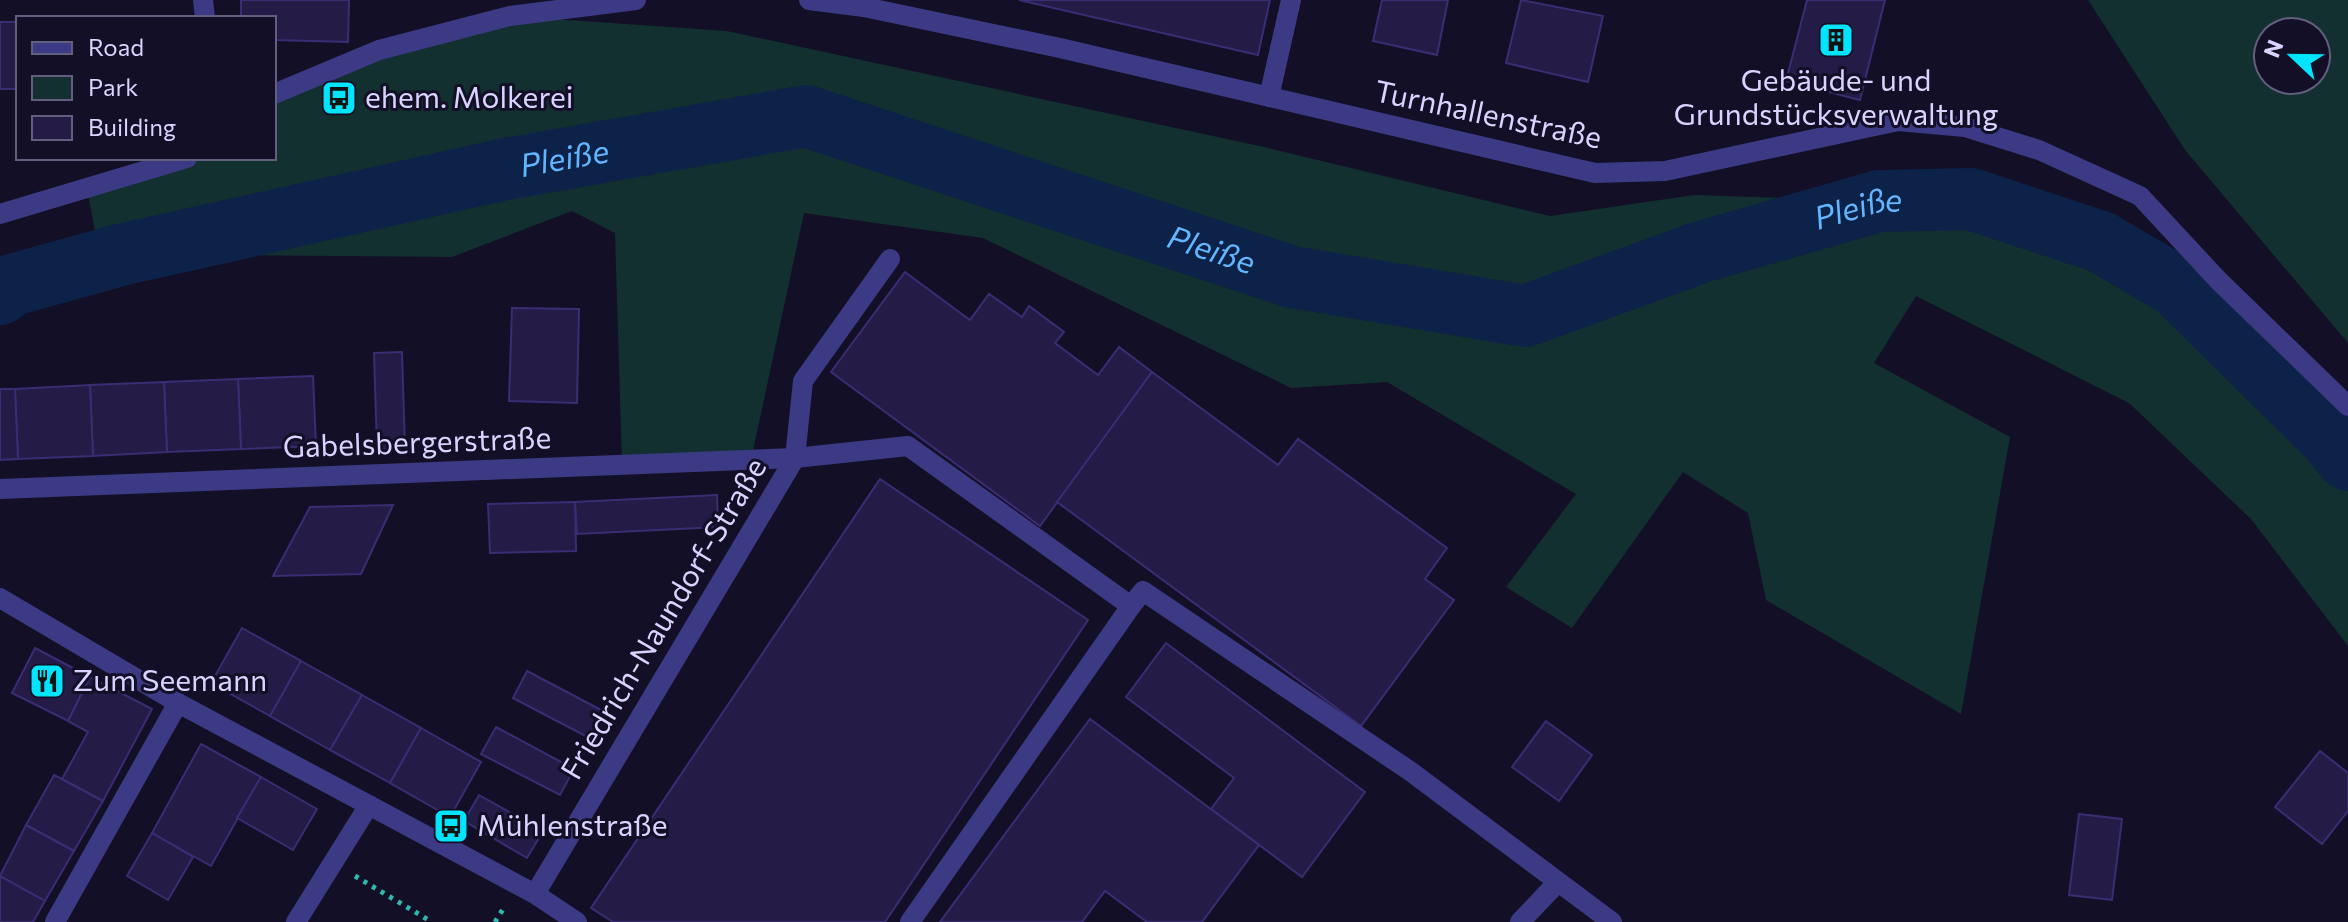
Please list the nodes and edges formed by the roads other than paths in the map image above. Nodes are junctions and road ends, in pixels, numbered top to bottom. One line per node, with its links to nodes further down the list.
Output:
1 (633, 0): 4 (street)
2 (809, 0): 5 (street, Turnhallenstraße)
3 (1291, 0): 5 (street)
4 (276, 93)
5 (1269, 97): 9 (street, Turnhallenstraße)
6 (180, 160): 7 (street)
7 (0, 214)
8 (890, 259): 10 (street)
9 (2348, 406)
10 (795, 458): 11 (street, Gabelsbergerstraße); 13 (street, Gabelsbergerstraße); 17 (street, Friedrich-Naundorf-Straße)
11 (0, 489)
12 (0, 598): 14 (street)
13 (1131, 606): 16 (street); 21 (street)
14 (178, 703): 15 (street); 18 (street)
15 (369, 805): 17 (street); 19 (street)
16 (1557, 883): 22 (street); 23 (street)
17 (535, 894): 20 (street)
18 (55, 922)
19 (296, 922)
20 (577, 922)
21 (910, 922)
22 (1520, 922)
23 (1612, 922)

